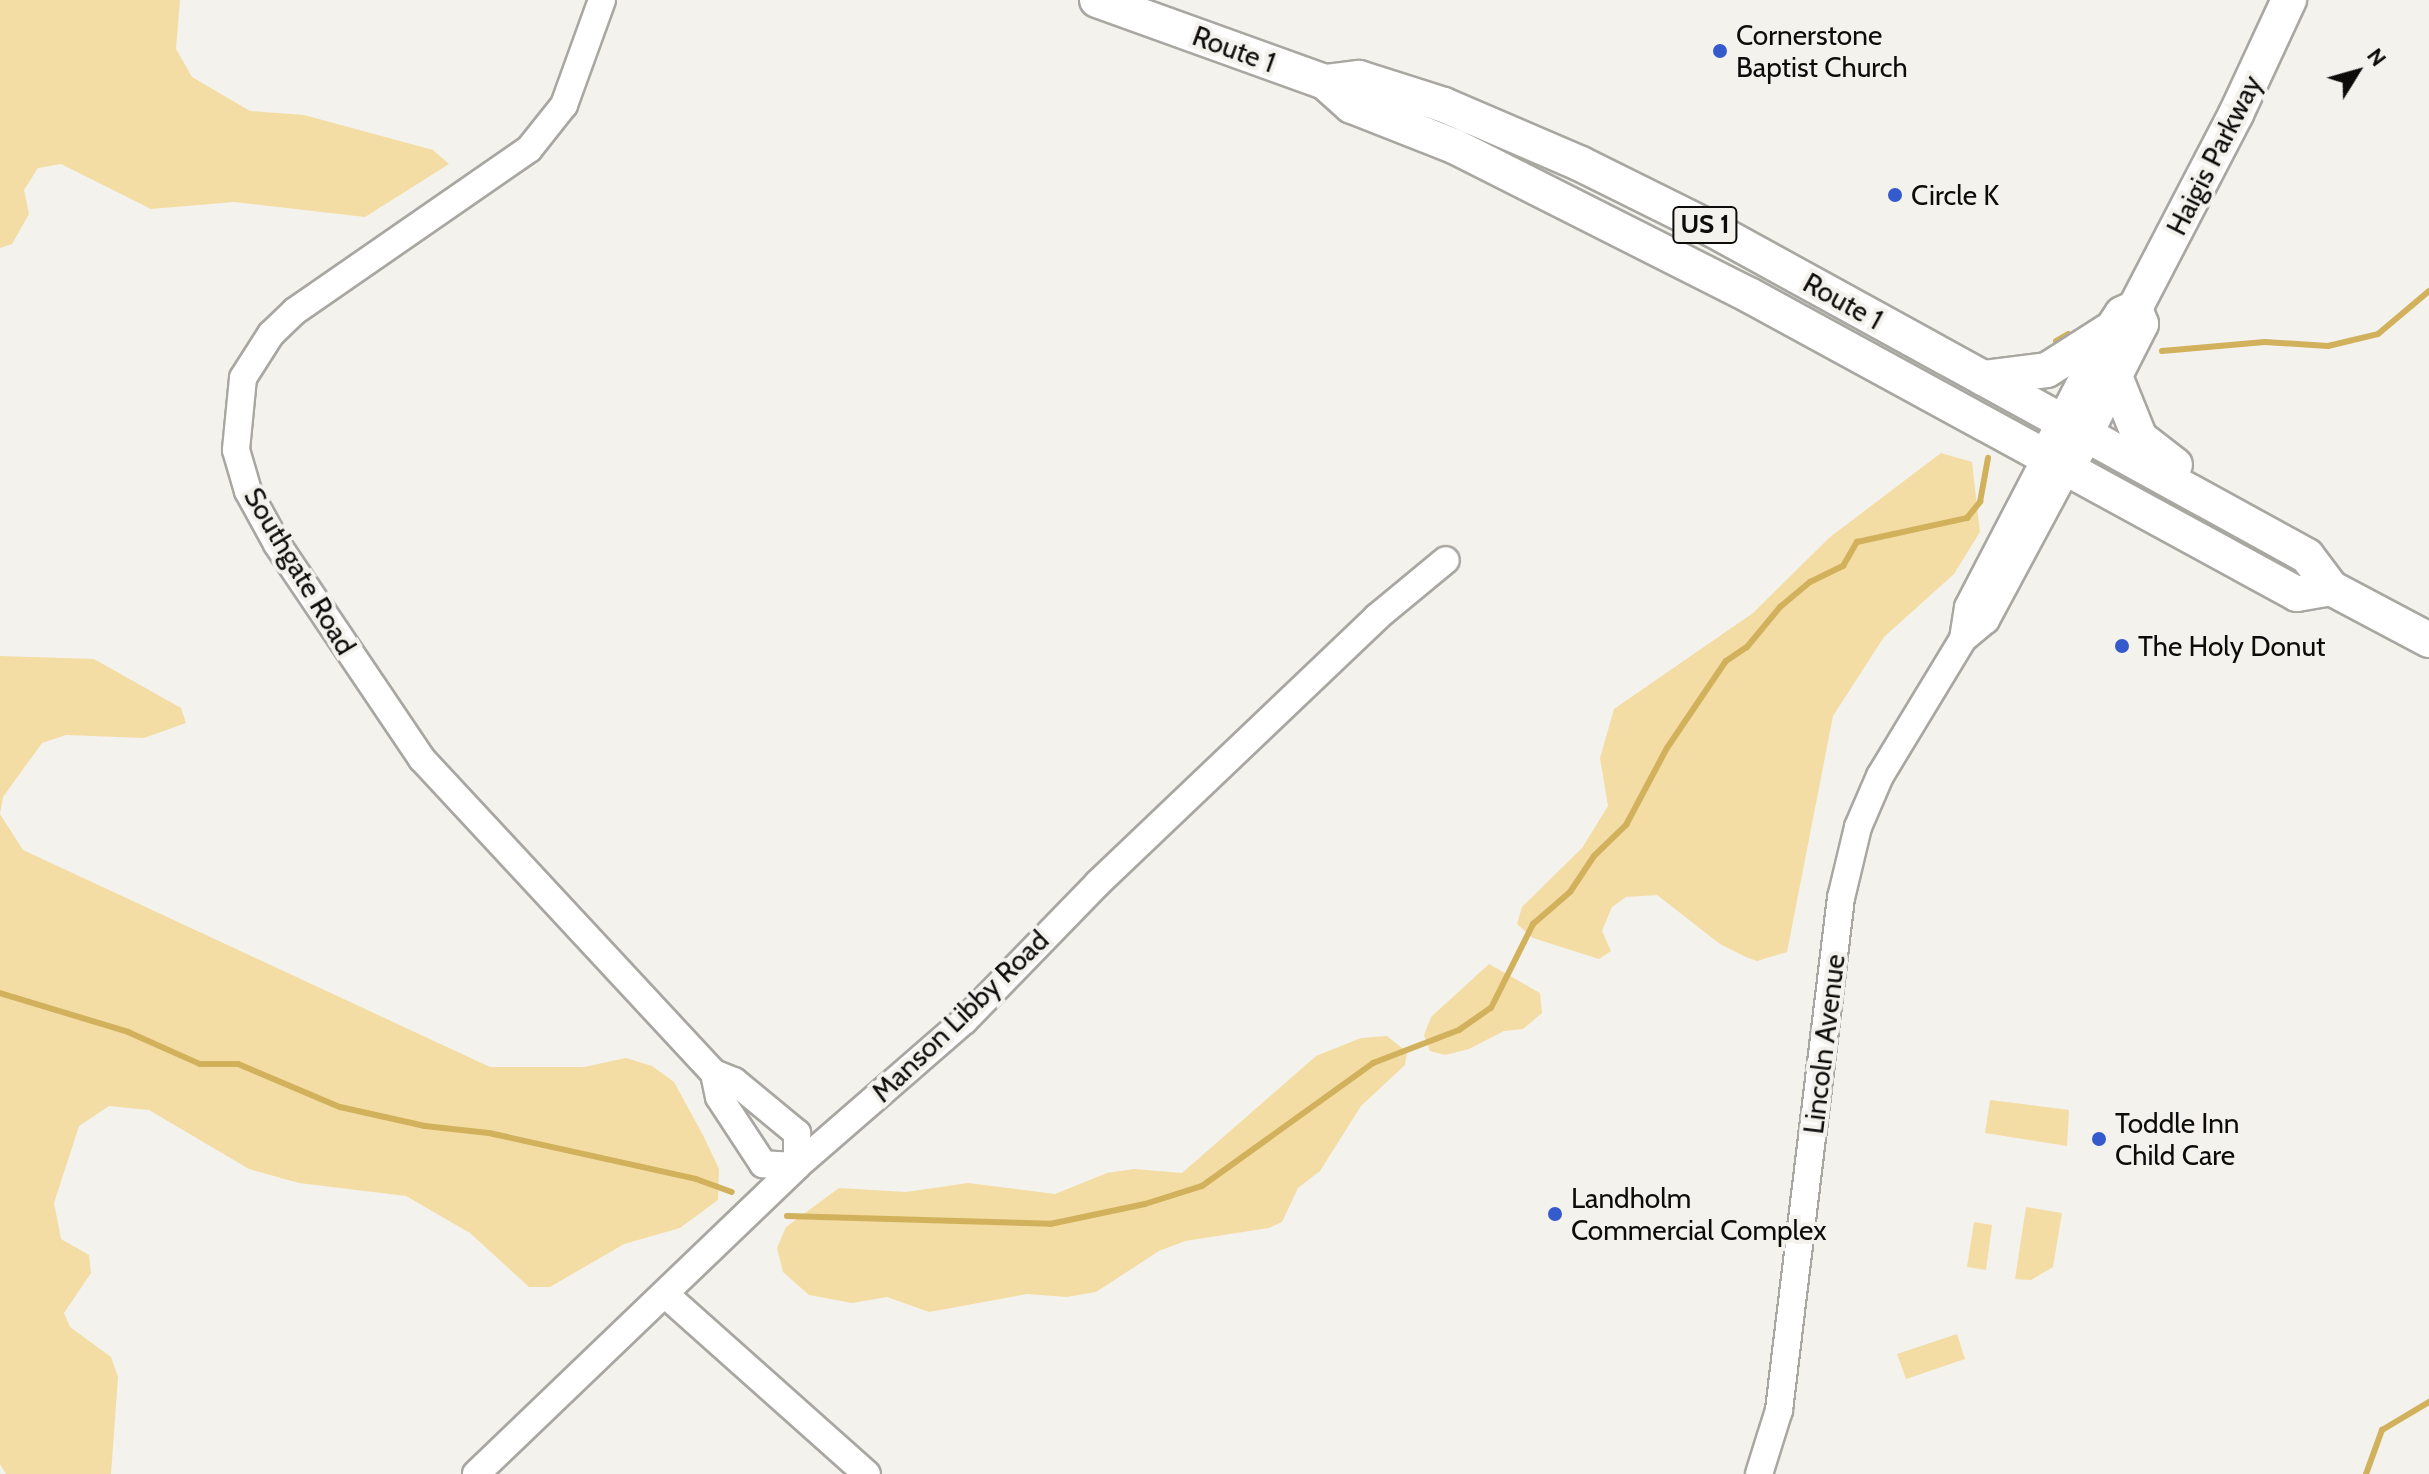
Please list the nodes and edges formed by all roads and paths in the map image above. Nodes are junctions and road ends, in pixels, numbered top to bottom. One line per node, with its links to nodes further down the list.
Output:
1 (602, 0): 14 (street, Southgate Road)
2 (1097, 0): 4 (main road, Route 1 / US 1)
3 (2289, 0): 5 (main road, Haigis Parkway)
4 (1325, 82): 6 (main road, Route 1 / US 1); 9 (main road, Route 1 / US 1)
5 (2123, 318): 6 (main road); 7 (main road, Haigis Parkway); 8 (main road, Haigis Parkway)
6 (1983, 378): 8 (main road, Route 1 / US 1)
7 (2116, 379): 8 (main road, Haigis Parkway); 10 (main road)
8 (2075, 428): 9 (main road, Haigis Parkway); 10 (main road, Route 1 / US 1)
9 (2056, 463): 12 (main road, Route 1 / US 1); 19 (street, Lincoln Avenue)
10 (2279, 541): 12 (main road, Route 1 / US 1)
11 (1446, 560): 15 (street, Manson Libby Road)
12 (2331, 588): 13 (main road, Route 1 / US 1)
13 (2429, 640)
14 (714, 1073): 15 (street, Southgate Road); 15 (street, Southgate Road)
15 (797, 1166): 16 (street, Manson Libby Road)
16 (666, 1295): 17 (street, Manson Libby Road); 18 (street)
17 (476, 1474)
18 (867, 1474)
19 (1759, 1474)

